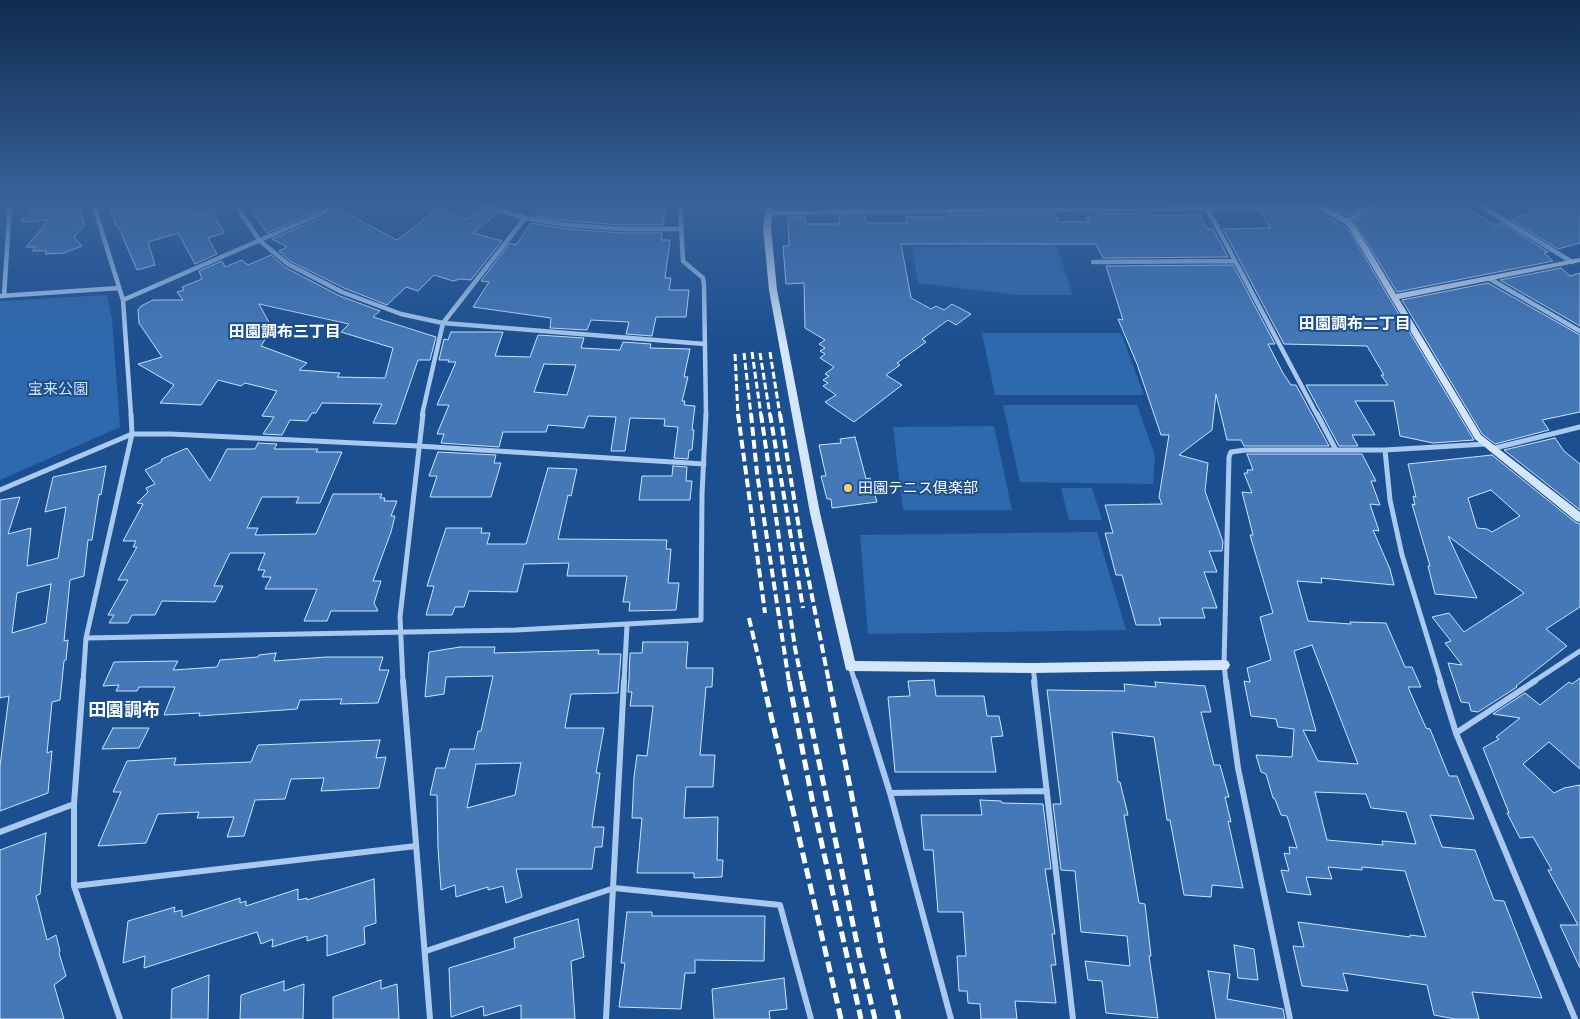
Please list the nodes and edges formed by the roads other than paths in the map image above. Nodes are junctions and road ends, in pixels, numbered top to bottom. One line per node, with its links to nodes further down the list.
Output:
1 (6, 251): 16 (street)
2 (108, 251): 15 (street)
3 (238, 251): 18 (street)
4 (272, 251): 19 (street)
5 (499, 251): 19 (street)
6 (682, 251): 21 (street)
7 (770, 251): 36 (street)
8 (1230, 251): 11 (street)
9 (1366, 251): 17 (street)
10 (1558, 251): 12 (street)
11 (1235, 261): 13 (street); 26 (street)
12 (1576, 261): 14 (street)
13 (1093, 262)
14 (1490, 279): 17 (street); 20 (street)
15 (119, 288): 16 (street); 18 (street)
16 (2, 296)
17 (1394, 297): 25 (street)
18 (123, 300): 23 (street)
19 (442, 323): 21 (street); 24 (street)
20 (1580, 331)
21 (704, 344): 28 (street)
22 (1580, 427): 25 (street)
23 (132, 434): 24 (street); 29 (street); 33 (street)
24 (418, 446): 28 (street); 32 (street)
25 (1489, 446): 27 (street); 30 (street)
26 (1336, 450): 27 (street); 35 (street)
27 (1385, 450): 38 (street)
28 (704, 464): 31 (street)
29 (0, 490)
30 (1580, 518)
31 (627, 625): 32 (street); 45 (street)
32 (400, 632): 33 (street); 43 (street)
33 (86, 638): 41 (street)
34 (1580, 651): 38 (street)
35 (1224, 665): 37 (street); 53 (street)
36 (850, 666): 37 (street); 40 (street)
37 (1032, 668): 39 (street)
38 (1456, 733): 54 (street)
39 (1047, 791): 40 (street); 52 (street)
40 (890, 793): 51 (street)
41 (74, 804): 42 (street); 44 (street)
42 (0, 832)
43 (416, 846): 44 (street); 46 (street)
44 (74, 886): 47 (street)
45 (614, 888): 46 (street); 49 (street); 50 (street)
46 (426, 951): 48 (street)
47 (120, 1019)
48 (430, 1019)
49 (606, 1019)
50 (811, 1019)
51 (951, 1019)
52 (1073, 1019)
53 (1290, 1019)
54 (1575, 1019)

